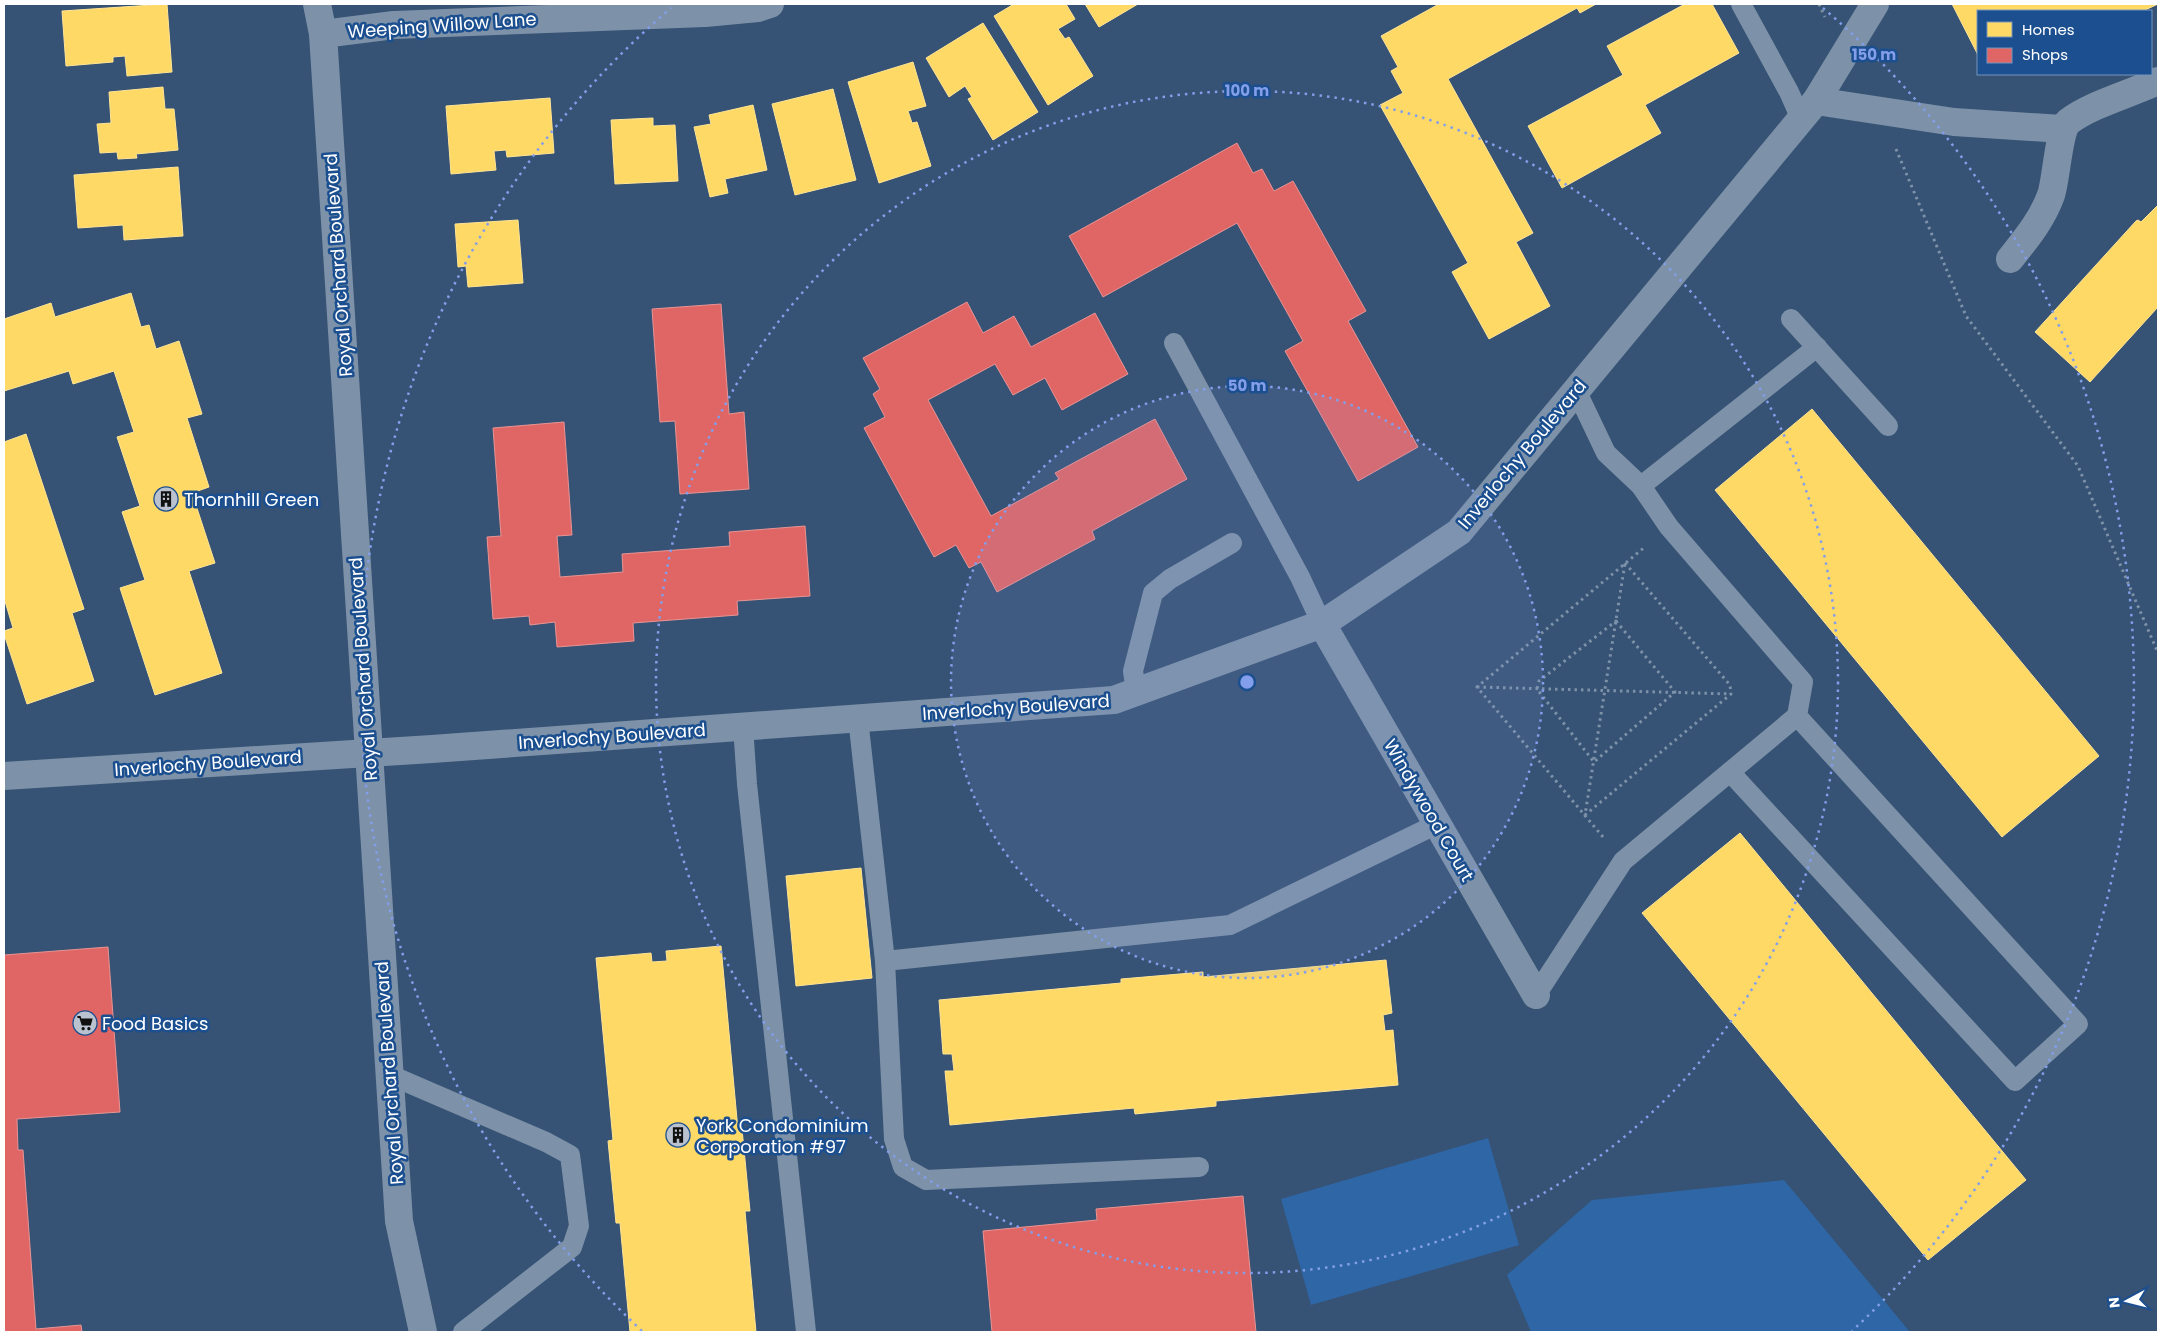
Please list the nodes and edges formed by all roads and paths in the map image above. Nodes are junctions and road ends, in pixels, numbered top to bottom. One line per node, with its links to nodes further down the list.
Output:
1 (317, 4): 5 (street, Royal Orchard Boulevard)
2 (770, 4): 5 (street, Weeping Willow Lane)
3 (1741, 4): 7 (lane)
4 (1875, 4): 7 (street, Inverlochy Boulevard)
5 (323, 34): 32 (street, Royal Orchard Boulevard)
6 (2158, 81): 9 (street)
7 (1809, 110): 8 (street); 14 (street, Inverlochy Boulevard)
8 (1880, 111): 9 (street); 22 (path)
9 (2062, 129): 10 (street)
10 (2010, 259)
11 (1791, 319): 13 (lane)
12 (1174, 343): 21 (lane)
13 (1817, 347): 15 (lane); 16 (lane)
14 (1576, 390): 16 (lane); 21 (street, Inverlochy Boulevard)
15 (1888, 426)
16 (1642, 486): 17 (lane)
17 (1669, 527): 19 (path); 29 (lane)
18 (1232, 543): 26 (lane)
19 (1625, 563): 20 (path); 23 (path); 28 (path)
20 (1616, 621): 24 (path); 25 (path); 27 (path)
21 (1322, 624): 26 (street, Inverlochy Boulevard); 37 (street, Windywood Court)
22 (2158, 653)
23 (1478, 687): 24 (path); 36 (path)
24 (1537, 689): 25 (path); 33 (path)
25 (1606, 690): 27 (path); 33 (path)
26 (1136, 692): 30 (street, Inverlochy Boulevard)
27 (1675, 692): 28 (path); 33 (path)
28 (1731, 694): 36 (path)
29 (1798, 716): 34 (lane); 34 (lane)
30 (858, 718): 31 (street, Inverlochy Boulevard); 39 (lane)
31 (743, 726): 32 (street, Inverlochy Boulevard); 45 (lane)
32 (369, 752): 35 (street, Inverlochy Boulevard); 41 (street, Royal Orchard Boulevard)
33 (1594, 762): 36 (path)
34 (1730, 772): 38 (lane)
35 (4, 776)
36 (1584, 815): 38 (path)
37 (1437, 824): 39 (lane); 40 (street, Windywood Court)
38 (1623, 861): 40 (lane)
39 (885, 961): 42 (lane)
40 (1536, 995)
41 (390, 1075): 43 (street, Royal Orchard Boulevard); 44 (lane)
42 (1199, 1167)
43 (423, 1332)
44 (463, 1332)
45 (806, 1332)

